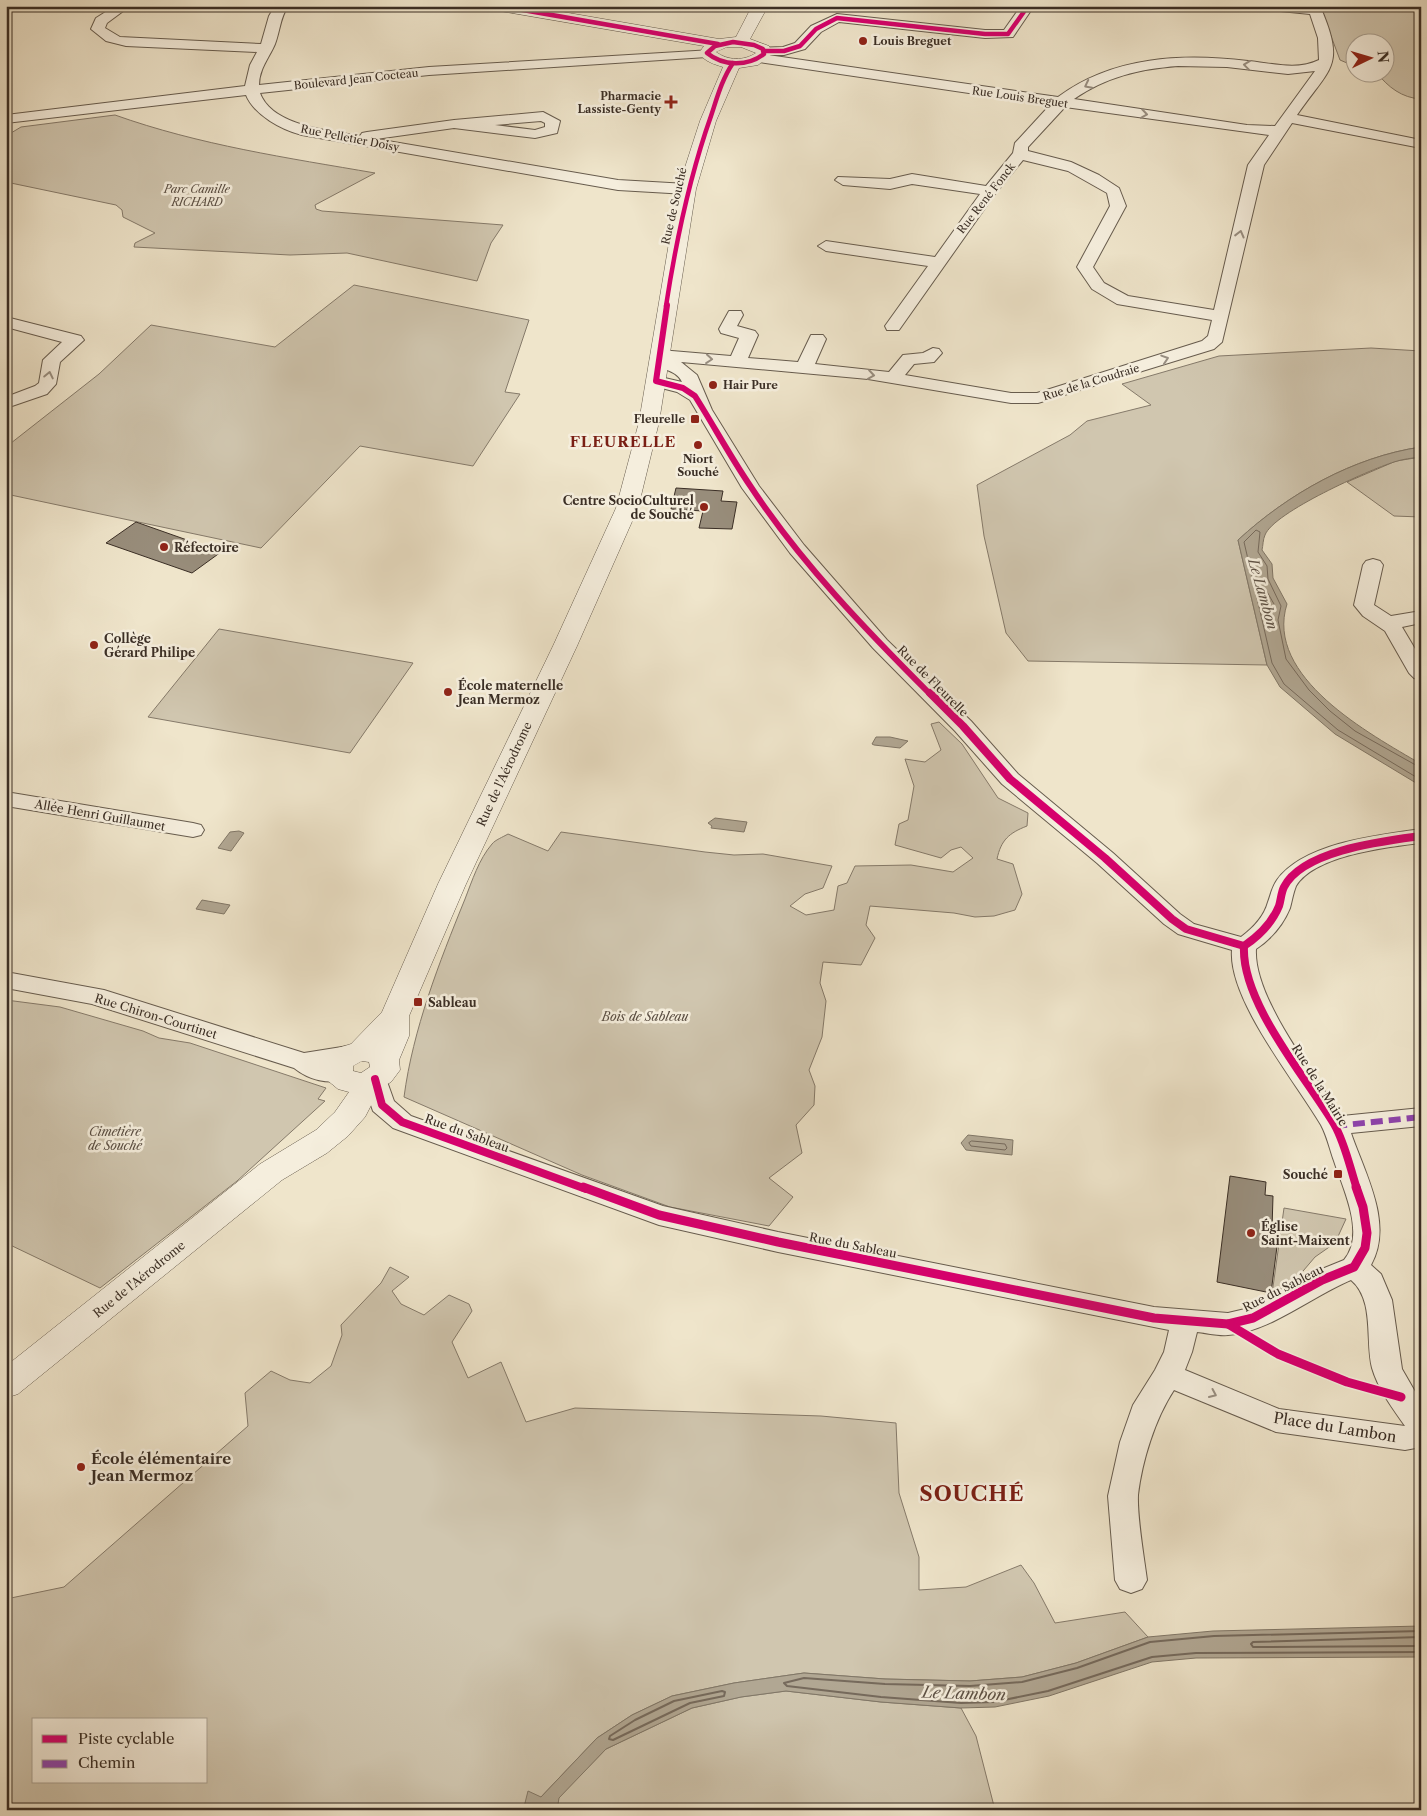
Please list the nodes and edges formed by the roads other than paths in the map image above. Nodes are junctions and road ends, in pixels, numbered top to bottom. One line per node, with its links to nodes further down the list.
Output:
1 (124, 6): 9 (street)
2 (282, 6): 9 (street)
3 (500, 6): 10 (street)
4 (760, 6): 8 (street)
5 (1028, 6): 11 (street)
6 (1270, 6): 7 (street)
7 (1314, 9): 13 (street, Rue de la Coudraie)
8 (741, 42): 10 (street); 11 (street)
9 (266, 48): 16 (street)
10 (712, 49): 12 (street); 16 (street, Boulevard Jean Cocteau)
11 (762, 55): 12 (street); 17 (street, Rue Louis Breguet)
12 (733, 63): 25 (street, Rue de Souché)
13 (1325, 63): 14 (street); 15 (street, Rue de la Coudraie)
14 (1295, 71): 15 (street); 17 (street, Rue René Fonck, one-way to 17)
15 (1310, 86): 20 (street, Rue de la Coudraie)
16 (250, 89): 18 (street, Boulevard Jean Cocteau); 21 (street, Rue Pelletier Doisy)
17 (1061, 102): 20 (street, Rue Louis Breguet, one-way to 20); 23 (street, Rue René Fonck)
18 (6, 119)
19 (454, 124): 19 (street); 21 (street)
20 (1286, 124): 22 (street, Rue Louis Breguet); 30 (street, Rue de la Coudraie, one-way to 20)
21 (348, 139): 25 (street, Rue Pelletier Doisy)
22 (1421, 144)
23 (1021, 154): 26 (street, Rue René Fonck); 30 (street)
24 (843, 180): 26 (street)
25 (687, 189): 36 (street, Rue de Souché)
26 (990, 191): 28 (street, Rue René Fonck)
27 (826, 246): 28 (street)
28 (937, 262): 32 (street, Rue René Fonck)
29 (735, 315): 35 (street)
30 (1220, 316): 38 (street, Rue de la Coudraie, one-way to 30)
31 (6, 322): 39 (street, one-way to 31)
32 (892, 326)
33 (817, 339): 37 (street)
34 (932, 353): 38 (street)
35 (736, 362): 36 (street, Rue de la Coudraie, one-way to 35); 37 (street, Rue de la Coudraie)
36 (659, 365): 48 (street, Rue de Fleurelle); 50 (street, Rue de l'Aérodrome)
37 (804, 368): 38 (street, Rue de la Coudraie, one-way to 38)
38 (892, 378)
39 (9, 398): 40 (street)
40 (6, 419)
41 (1373, 566): 43 (street)
42 (1421, 617): 43 (street)
43 (1388, 623): 44 (street)
44 (1421, 674)
45 (6, 799): 46 (street, Allée Henri Guillaumet)
46 (193, 830)
47 (1421, 836): 48 (street)
48 (1244, 946): 52 (street, Rue de la Mairie)
49 (6, 980): 50 (street, Rue Chiron-Courtinet)
50 (360, 1068): 54 (street, Rue du Sableau); 56 (street, Rue de l'Aérodrome)
51 (1421, 1118): 52 (street)
52 (1335, 1126): 53 (street, Rue de la Mairie)
53 (1354, 1267): 54 (street, Rue du Sableau); 57 (street)
54 (1185, 1322): 55 (street)
55 (1168, 1375): 58 (street, Place du Lambon, one-way to 58); 59 (street)
56 (6, 1385)
57 (1421, 1425)
58 (1421, 1434)
59 (1131, 1580)

